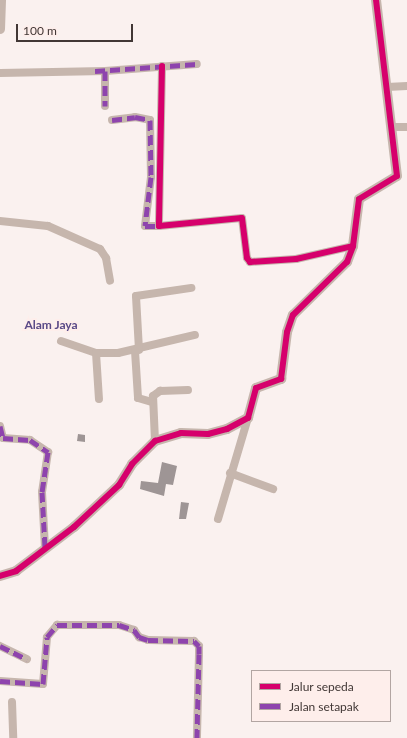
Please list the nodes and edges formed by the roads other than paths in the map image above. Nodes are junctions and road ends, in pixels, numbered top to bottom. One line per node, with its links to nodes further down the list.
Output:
1 (1, 0): 3 (street)
2 (376, 0): 9 (street)
3 (0, 29)
4 (197, 64): 5 (street)
5 (162, 66): 6 (street); 15 (street)
6 (105, 71): 7 (street); 10 (street)
7 (0, 73)
8 (407, 86): 9 (street)
9 (387, 87): 12 (street)
10 (105, 106)
11 (112, 120): 15 (street)
12 (392, 127): 13 (street); 16 (street)
13 (407, 127)
14 (0, 221): 17 (street)
15 (159, 226): 16 (street)
16 (353, 246): 26 (street)
17 (110, 281)
18 (191, 288): 21 (street)
19 (195, 335): 21 (street)
20 (61, 341): 22 (street)
21 (137, 351): 22 (street); 25 (street)
22 (96, 353): 24 (street)
23 (188, 390): 25 (street)
24 (99, 399)
25 (152, 402): 28 (street)
26 (248, 418): 28 (street); 29 (street)
27 (0, 426): 32 (street)
28 (155, 441): 32 (street)
29 (230, 473): 30 (street); 31 (street)
30 (273, 489)
31 (218, 519)
32 (45, 547): 33 (street)
33 (0, 576)
34 (0, 646): 35 (street)
35 (28, 659)
36 (0, 681): 39 (street)
37 (12, 702): 38 (street)
38 (13, 738)
39 (197, 738)

